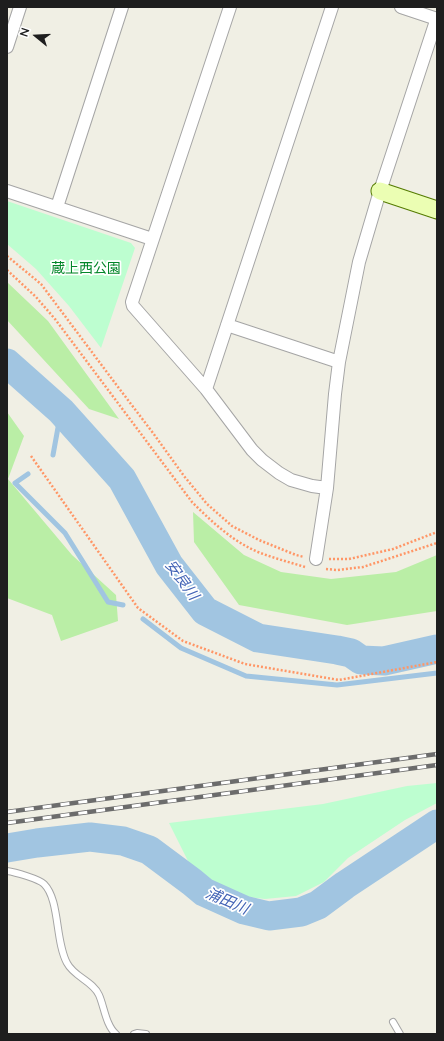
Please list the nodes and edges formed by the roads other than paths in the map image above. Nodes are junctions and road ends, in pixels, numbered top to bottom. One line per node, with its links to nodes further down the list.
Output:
1 (20, 7): 7 (street)
2 (122, 7): 10 (street)
3 (230, 7): 12 (street)
4 (332, 7): 13 (street)
5 (401, 7): 6 (street)
6 (437, 19): 9 (street)
7 (7, 47)
8 (7, 191): 10 (street)
9 (380, 192): 11 (street); 14 (street)
10 (57, 207): 12 (street)
11 (437, 210)
12 (152, 239): 15 (street)
13 (227, 325): 14 (street); 15 (street)
14 (339, 362): 16 (street)
15 (206, 389): 16 (street)
16 (326, 488): 17 (street)
17 (316, 565)
18 (7, 871): 20 (lane)
19 (394, 1022): 23 (lane)
20 (116, 1034)
21 (134, 1034): 22 (lane)
22 (146, 1034)
23 (400, 1034)

